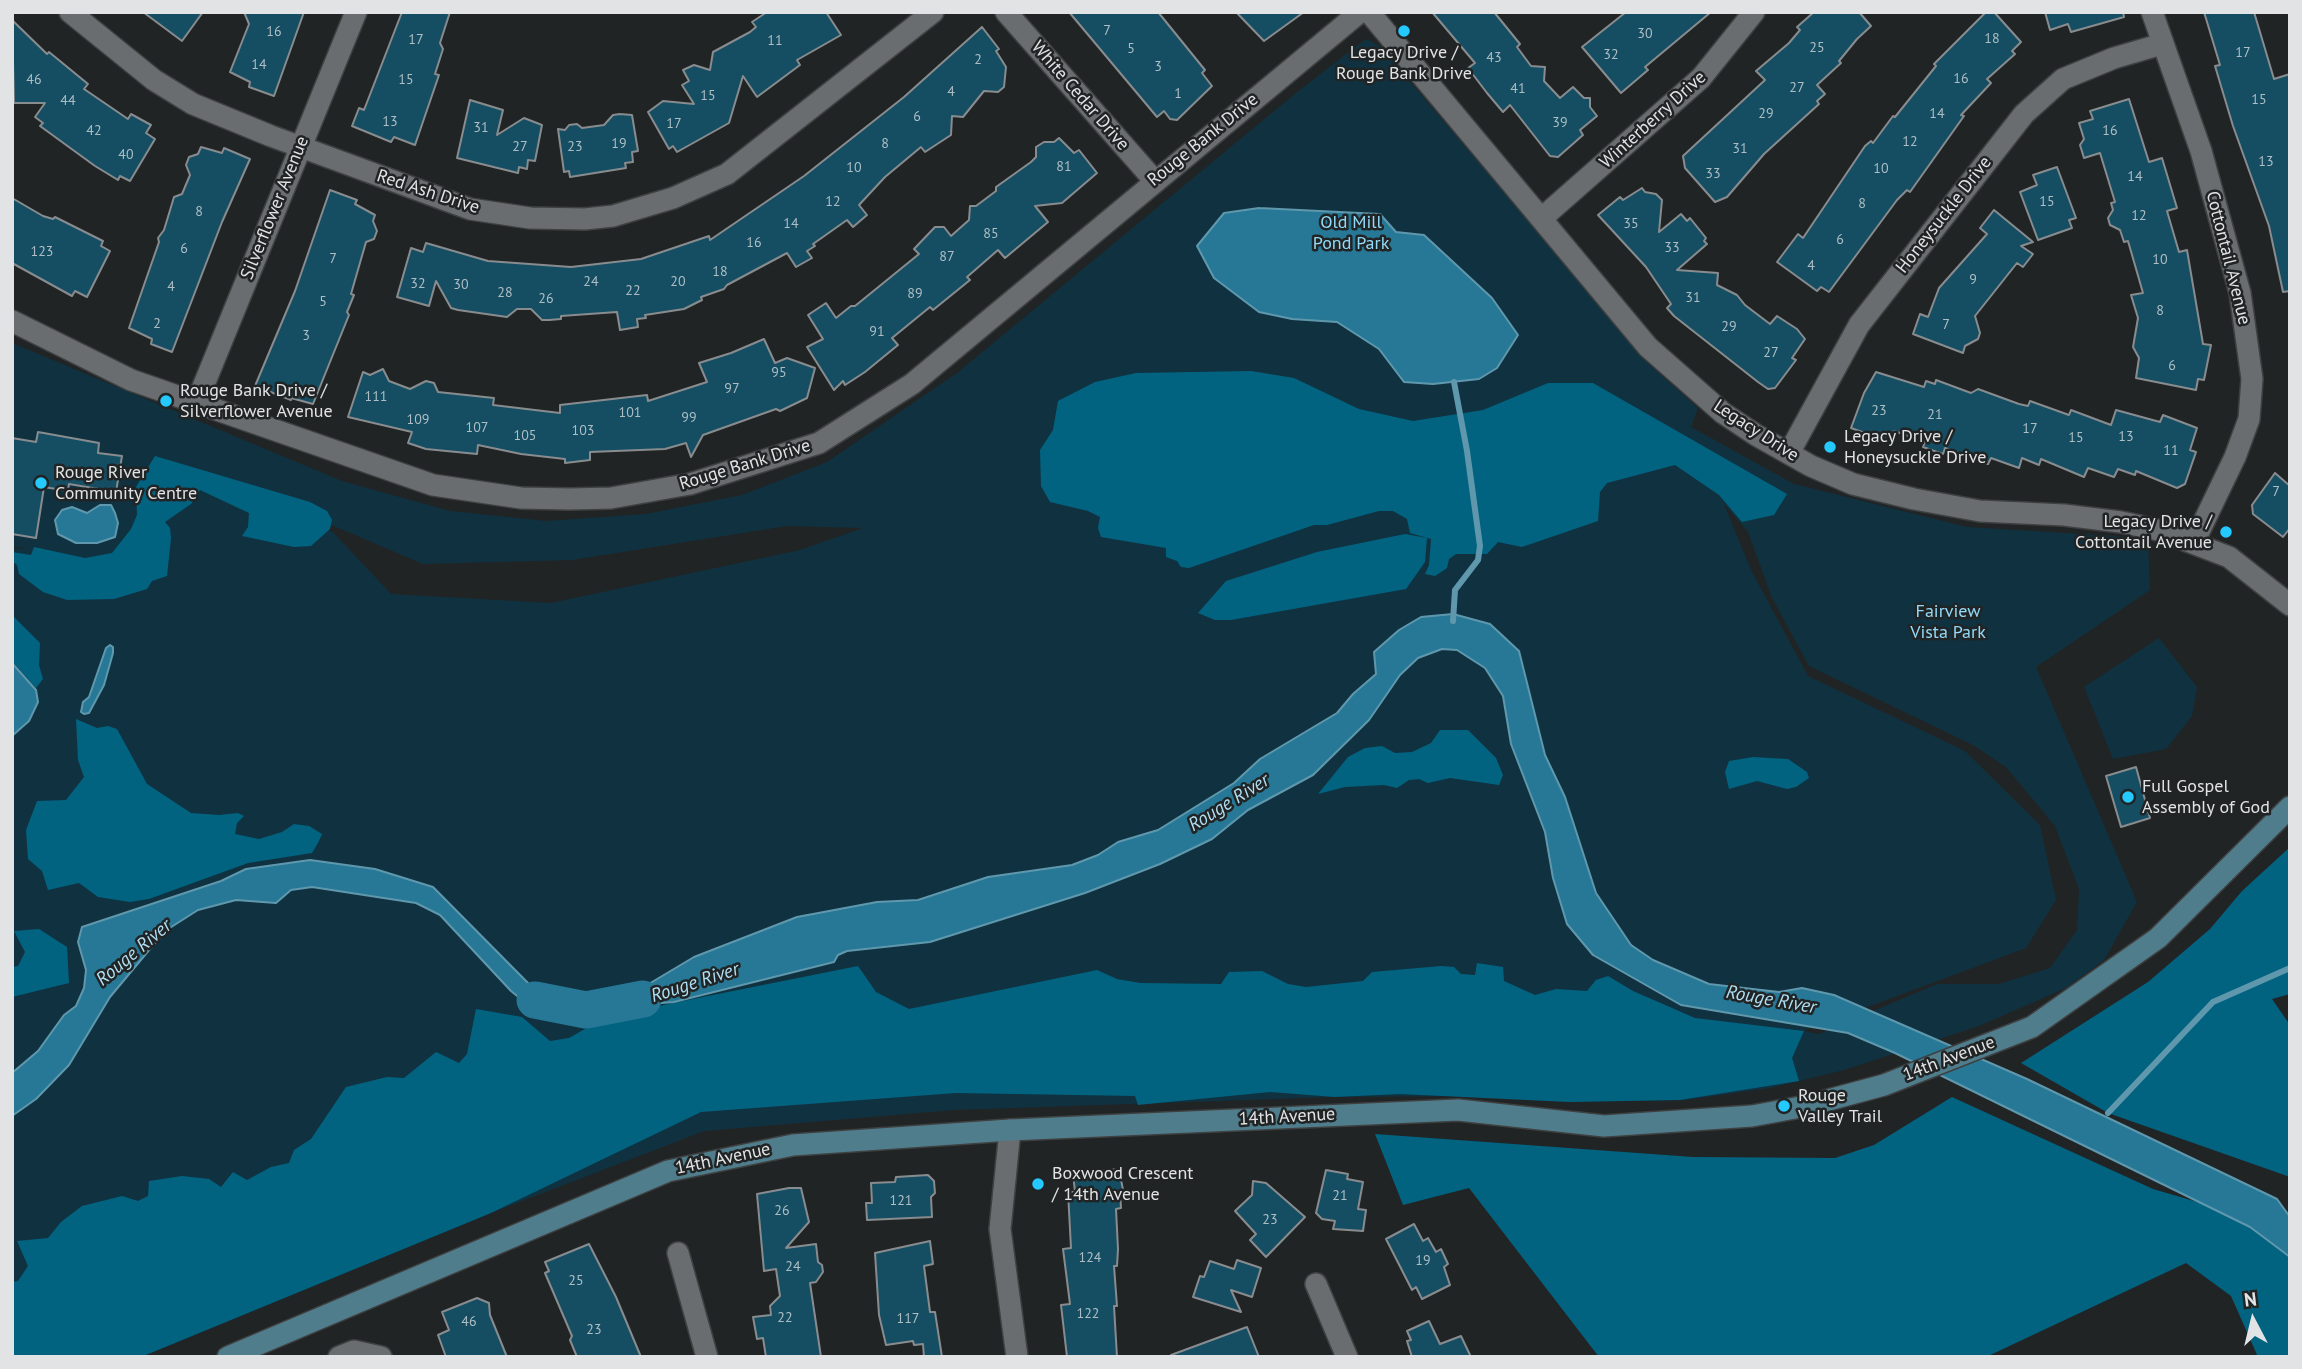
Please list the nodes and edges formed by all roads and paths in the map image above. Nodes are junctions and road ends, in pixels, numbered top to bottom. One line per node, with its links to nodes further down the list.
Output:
1 (70, 12): 10 (street, Red Ash Drive)
2 (356, 12): 10 (street, Silverflower Avenue)
3 (933, 12): 10 (street, Red Ash Drive)
4 (1006, 12): 11 (street, White Cedar Drive)
5 (1360, 12): 11 (street, Rouge Bank Drive)
6 (1369, 12): 12 (street, Legacy Drive)
7 (1754, 12): 12 (street, Winterberry Drive)
8 (2152, 12): 9 (street, Cottontail Avenue)
9 (2162, 44): 15 (street, Honeysuckle Drive); 16 (street, Cottontail Avenue)
10 (300, 146): 14 (street, Silverflower Avenue)
11 (1154, 180): 14 (street, Rouge Bank Drive)
12 (1542, 218): 15 (street, Legacy Drive)
13 (12, 321): 14 (street, Rouge Bank Drive)
14 (196, 404)
15 (1789, 453): 16 (street, Legacy Drive)
16 (2194, 542): 17 (street, Legacy Drive)
17 (2290, 605)
18 (2290, 807): 19 (main road, 14th Avenue)
19 (1010, 1130): 22 (main road, 14th Avenue); 26 (street)
20 (678, 1253): 25 (street)
21 (1315, 1284): 27 (street)
22 (228, 1357)
23 (338, 1357): 24 (street)
24 (381, 1357)
25 (707, 1357)
26 (1017, 1357)
27 (1347, 1357)

